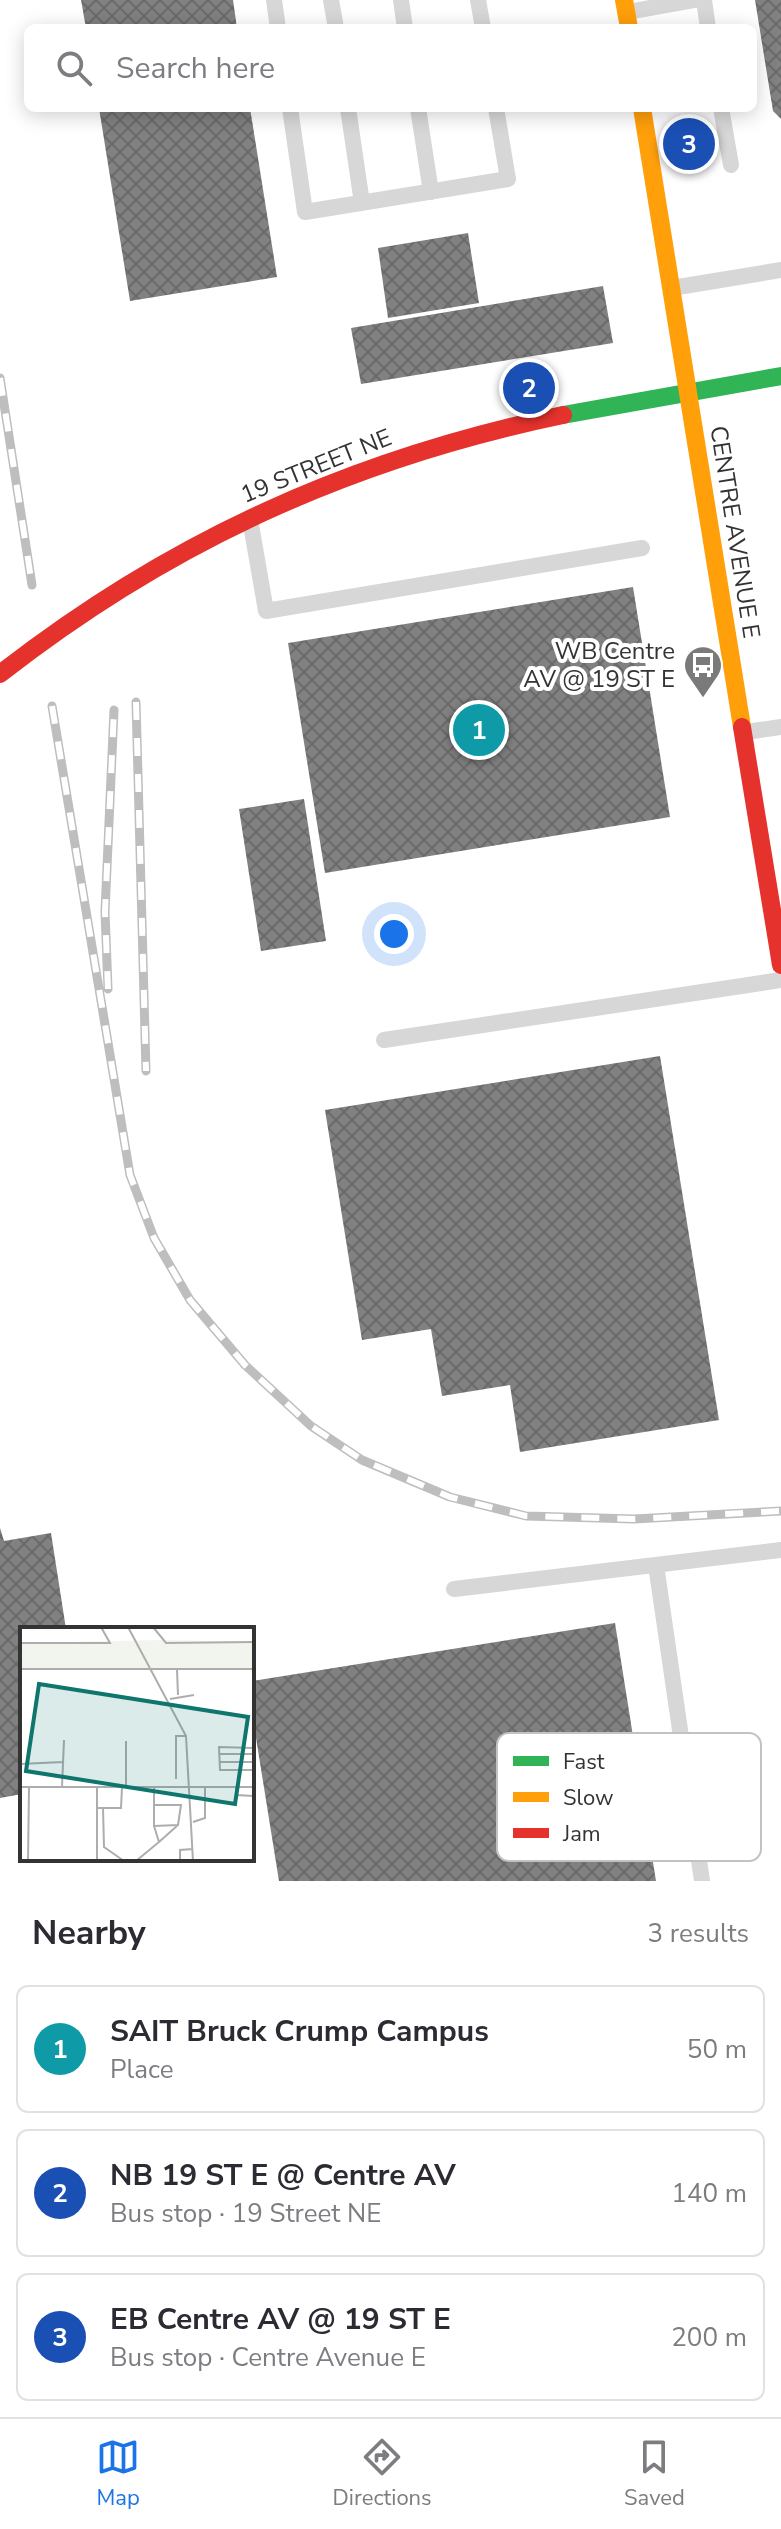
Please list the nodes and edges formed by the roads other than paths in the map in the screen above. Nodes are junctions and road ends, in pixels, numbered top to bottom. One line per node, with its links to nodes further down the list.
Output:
1 (274, 0): 8 (lane)
2 (331, 0): 9 (lane)
3 (401, 0): 10 (lane)
4 (478, 0): 11 (lane)
5 (695, 0): 7 (lane)
6 (704, 0): 12 (lane)
7 (627, 13)
8 (277, 24)
9 (335, 24)
10 (404, 24)
11 (482, 24)
12 (707, 24)
13 (291, 112): 21 (lane)
14 (349, 112): 21 (lane)
15 (419, 112): 20 (lane)
16 (497, 112): 20 (lane)
17 (643, 112): 23 (street, CENTRE AVENUE E)
18 (722, 112): 19 (lane)
19 (731, 165)
20 (431, 192): 21 (lane)
21 (362, 203)
22 (781, 270): 23 (lane)
23 (671, 288): 25 (street, CENTRE AVENUE E)
24 (781, 376): 25 (street, 19 STREET NE)
25 (687, 392): 26 (street, 19 STREET NE); 30 (street, CENTRE AVENUE E)
26 (250, 518): 27 (lane); 28 (street, 19 STREET NE)
27 (642, 548)
28 (0, 674)
29 (781, 727): 30 (lane)
30 (744, 732): 31 (street, CENTRE AVENUE E)
31 (781, 965)
32 (781, 980): 33 (lane)
33 (384, 1040)
34 (781, 1550): 35 (lane)
35 (656, 1565): 36 (lane); 37 (lane)
36 (454, 1589)
37 (680, 1733)
38 (699, 1861): 39 (lane)
39 (702, 1881)

